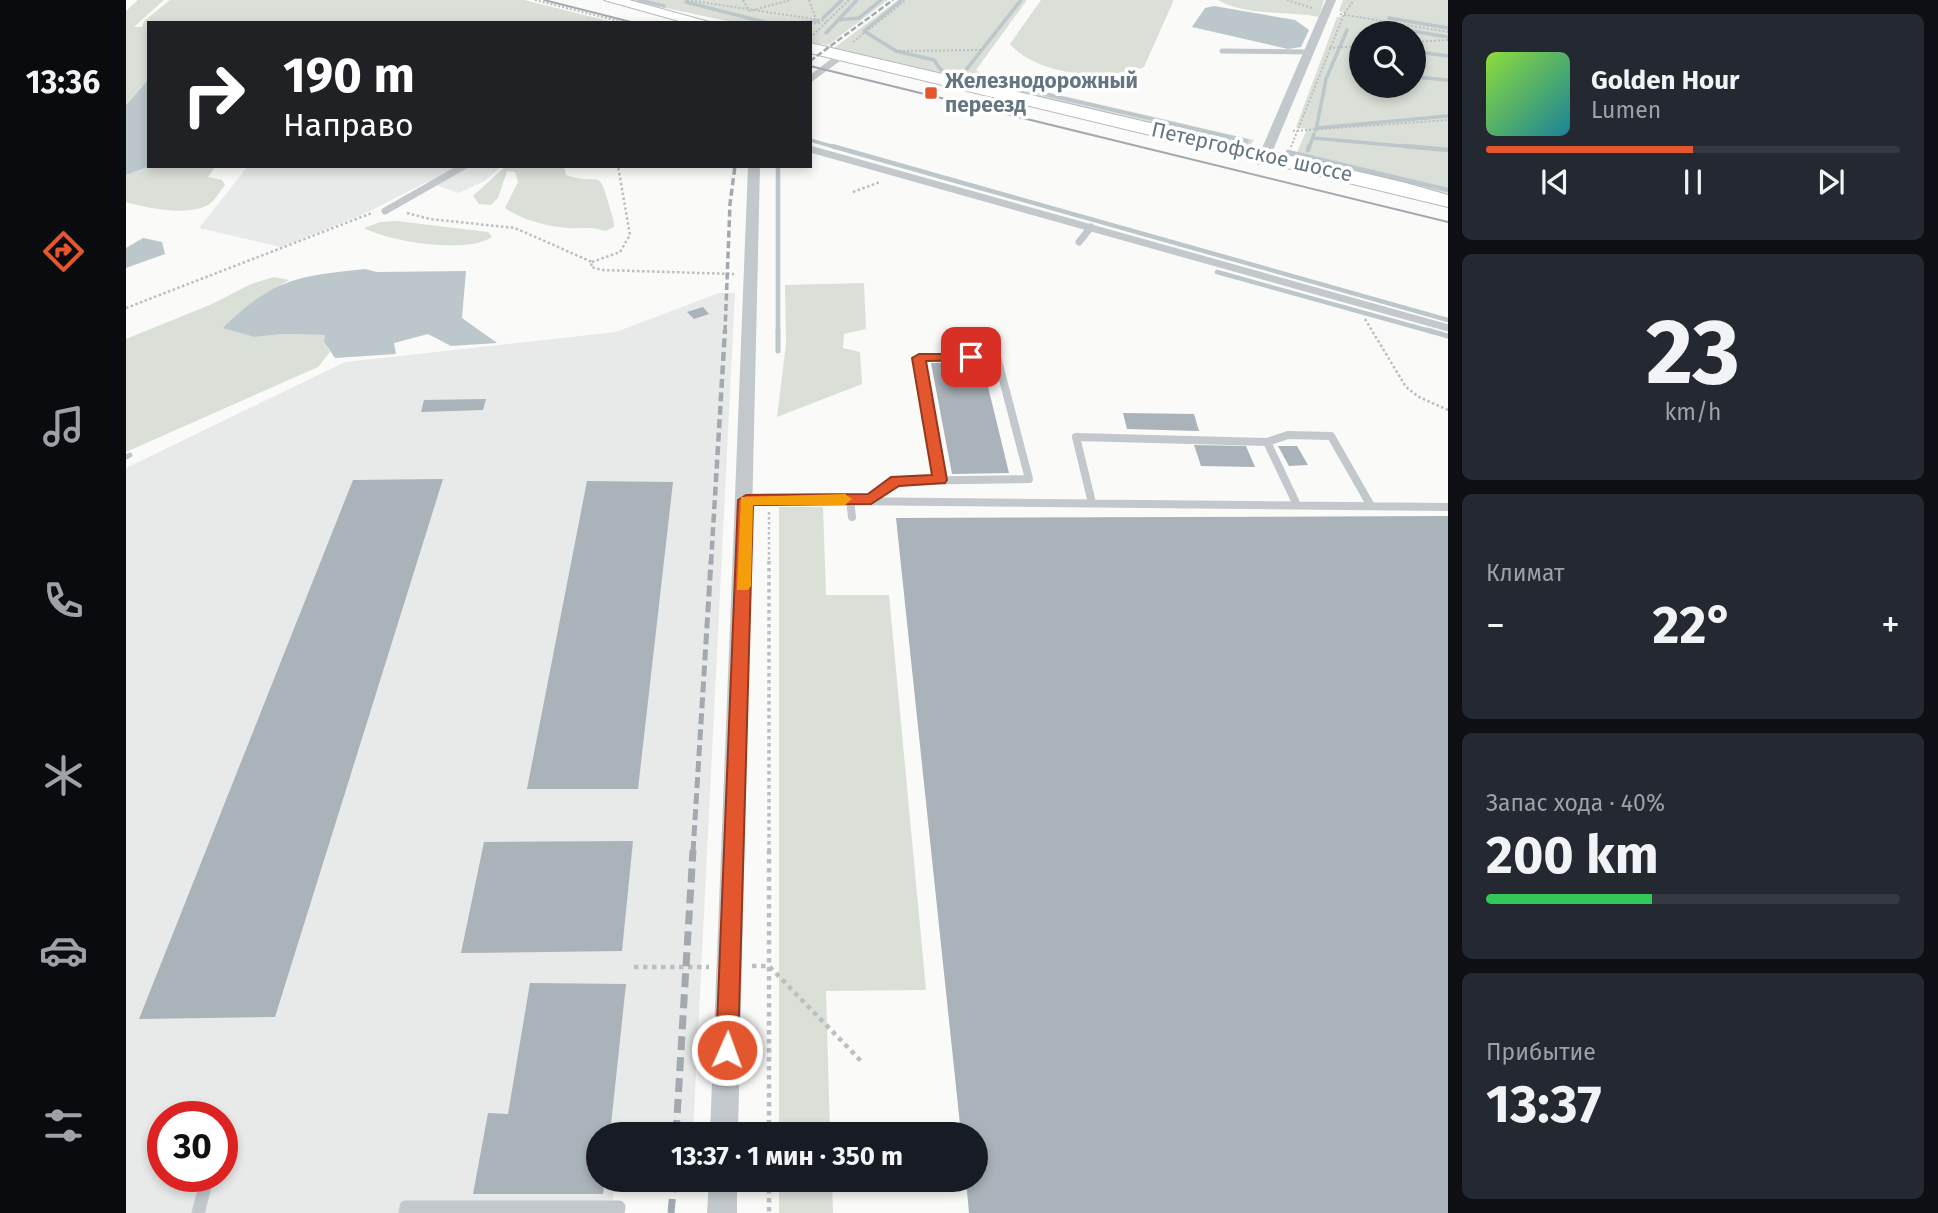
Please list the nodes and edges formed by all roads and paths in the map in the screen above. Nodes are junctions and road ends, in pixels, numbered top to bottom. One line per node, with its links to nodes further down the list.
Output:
1 (535, 0): 18 (path)
2 (591, 0): 19 (main road)
3 (611, 0): 20 (main road)
4 (687, 0): 14 (path)
5 (743, 0): 14 (path)
6 (791, 0): 14 (path)
7 (809, 0): 17 (path)
8 (849, 0): 21 (path)
9 (906, 0): 23 (path)
10 (1287, 0): 13 (path)
11 (1331, 0): 34 (street)
12 (1353, 0): 16 (path)
13 (1315, 9)
14 (749, 11): 17 (path)
15 (1337, 13): 16 (path)
16 (1344, 14): 24 (path); 29 (path)
17 (816, 19): 21 (path)
18 (617, 21)
19 (677, 21)
20 (698, 21)
21 (825, 22): 22 (path); 25 (path)
22 (812, 24)
23 (868, 32)
24 (1448, 32)
25 (812, 34)
26 (1448, 40): 27 (path)
27 (1426, 41)
28 (1349, 47): 29 (path)
29 (1331, 48): 34 (path); 40 (path)
30 (812, 49): 36 (main road, Петергофское шоссе)
31 (984, 50): 32 (path)
32 (890, 51)
33 (1222, 51): 34 (lane)
34 (1310, 52): 42 (street)
35 (812, 54): 36 (main road, Петергофское шоссе)
36 (839, 58): 37 (street); 42 (main road, Петергофское шоссе)
37 (812, 78)
38 (1448, 120): 39 (path)
39 (1306, 131)
40 (1290, 149)
41 (812, 150): 49 (lane)
42 (1264, 159): 46 (main road, Петергофское шоссе); 47 (main road, Петергофское шоссе)
43 (460, 168): 48 (lane)
44 (618, 168): 51 (path)
45 (754, 168): 52 (street)
46 (1448, 201)
47 (1448, 207)
48 (385, 211): 51 (path); 54 (path)
49 (1091, 227): 50 (lane); 53 (lane)
50 (1079, 243)
51 (592, 262): 52 (path)
52 (750, 274): 61 (street)
53 (1355, 302): 55 (lane); 56 (path)
54 (126, 308)
55 (1448, 328)
56 (1448, 410)
57 (1266, 442): 63 (lane); 64 (lane); 65 (lane)
58 (940, 480): 58 (lane); 60 (lane)
59 (850, 499): 60 (lane); 62 (lane); 67 (lane)
60 (871, 499): 63 (lane)
61 (746, 500): 62 (lane); 70 (street)
62 (769, 500): 68 (path)
63 (1092, 503): 64 (lane)
64 (1297, 505): 65 (lane)
65 (1371, 506): 66 (lane)
66 (1448, 507)
67 (852, 517)
68 (769, 966): 70 (path); 71 (path); 73 (path)
69 (634, 967): 70 (path)
70 (730, 967): 72 (street)
71 (862, 1062)
72 (724, 1122)
73 (769, 1122)
74 (204, 1192): 77 (lane)
75 (723, 1192): 80 (street)
76 (769, 1192): 81 (path)
77 (198, 1213)
78 (405, 1213): 79 (lane)
79 (618, 1213)
80 (722, 1213)
81 (769, 1213)

